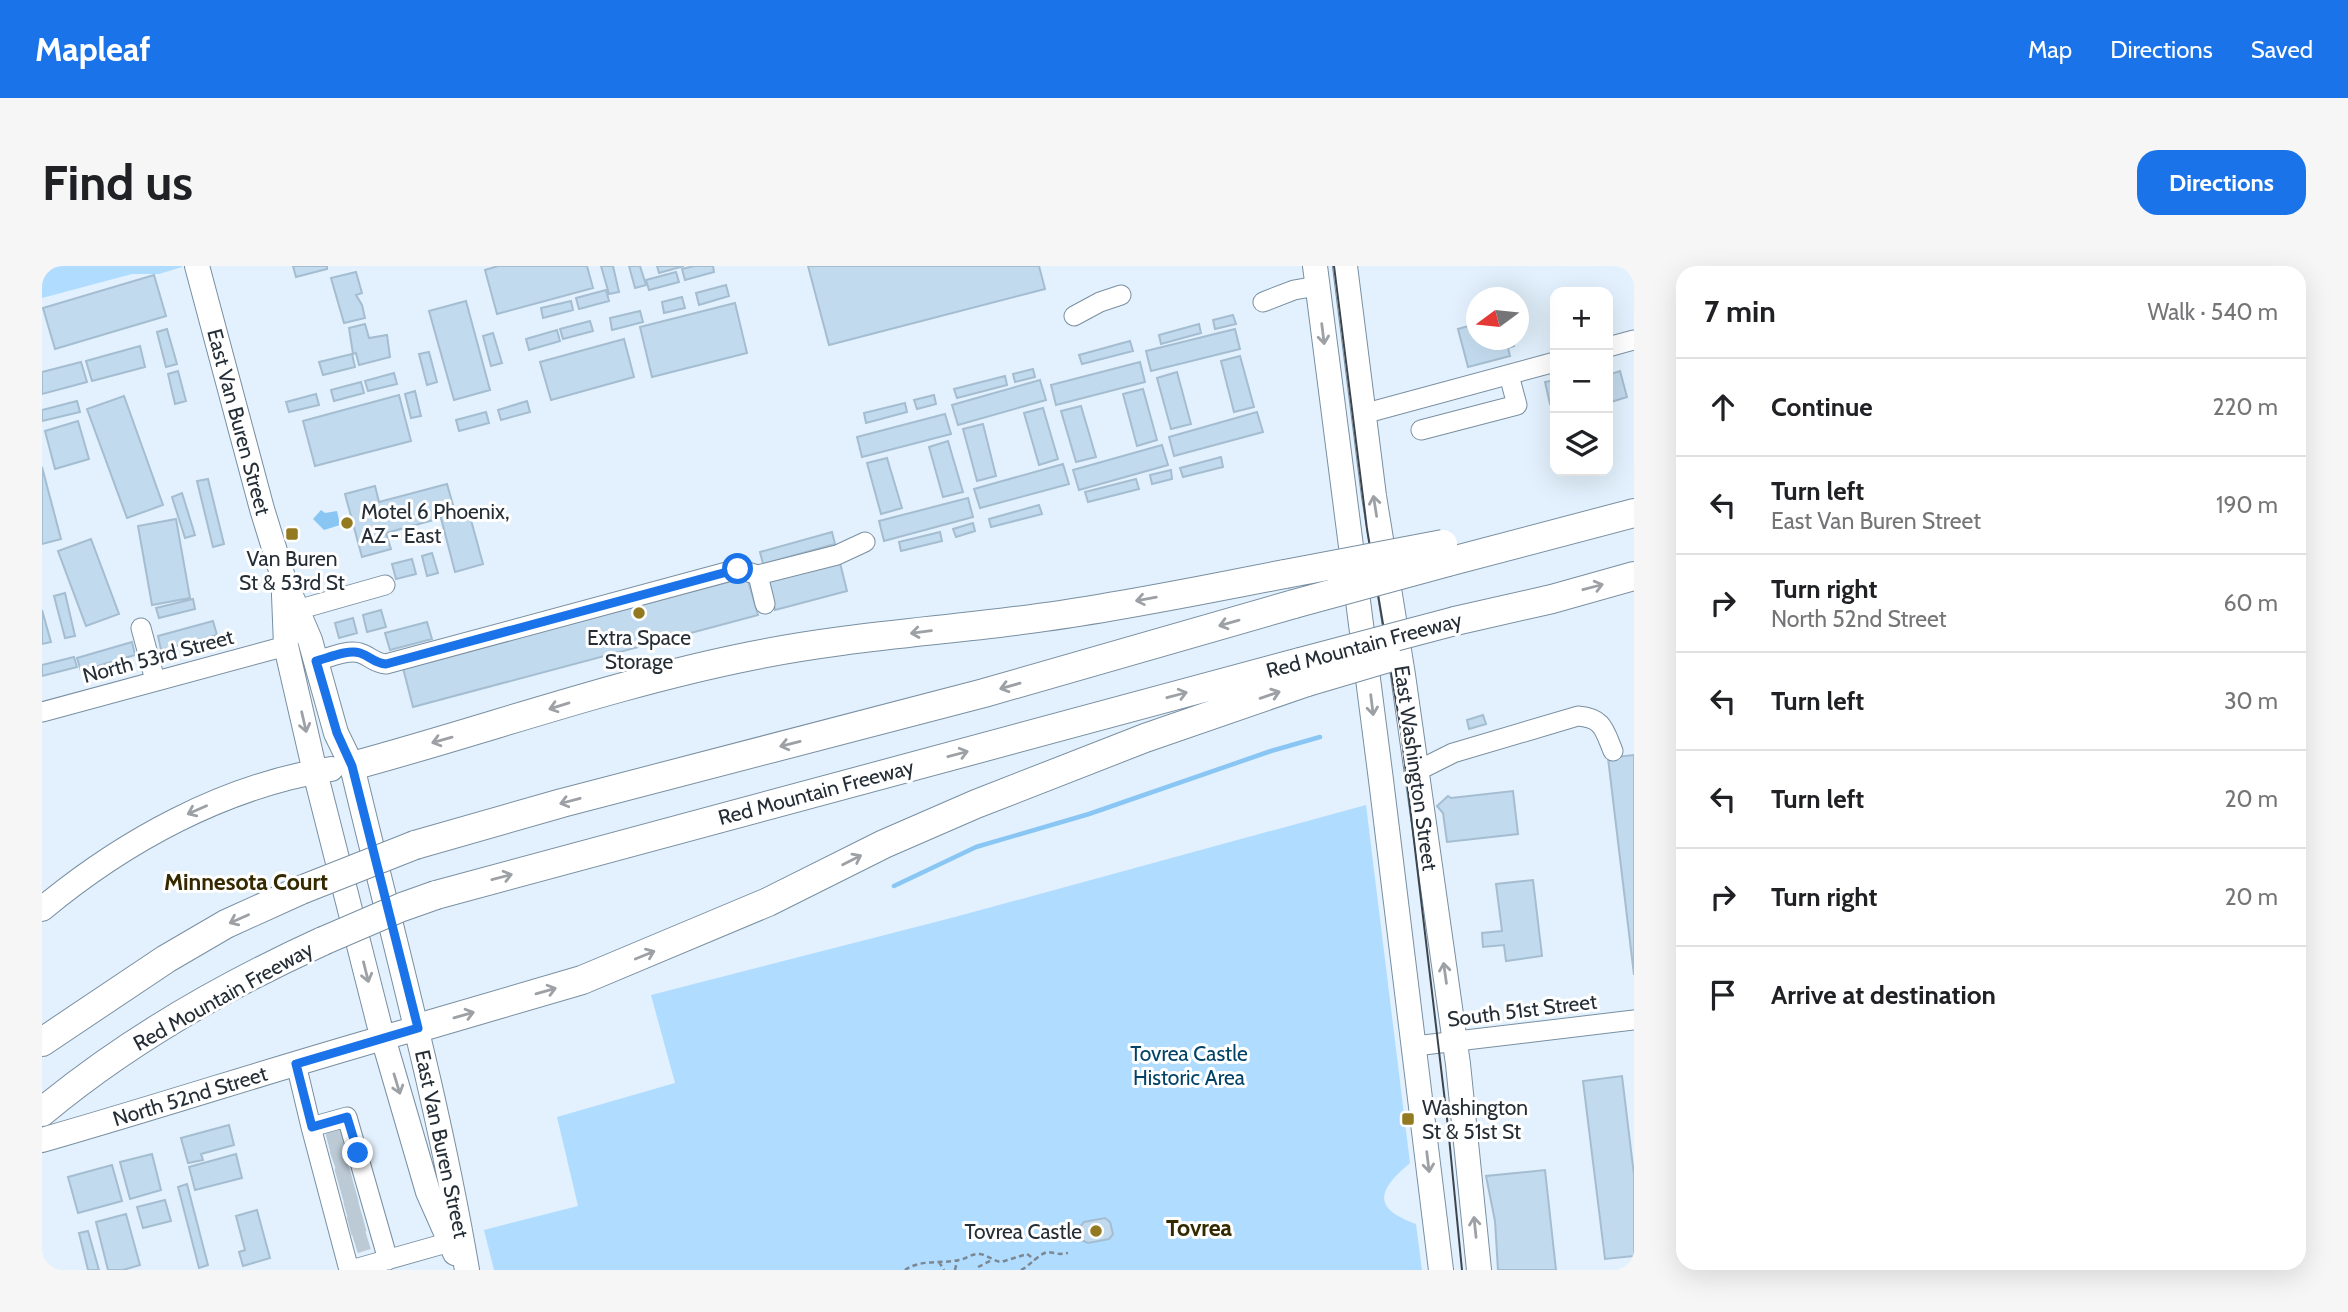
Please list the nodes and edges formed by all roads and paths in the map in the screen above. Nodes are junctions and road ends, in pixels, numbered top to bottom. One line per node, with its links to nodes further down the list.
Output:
1 (197, 266): 18 (main road, East Van Buren Street)
2 (1345, 266): 11 (main road, East Washington Street)
3 (1316, 276): 5 (street); 38 (main road, East Washington Street, one-way to 38)
4 (1121, 295): 6 (street)
5 (1262, 302)
6 (1074, 316)
7 (1634, 340): 8 (street)
8 (1613, 346)
9 (1550, 363): 10 (street)
10 (1509, 375): 11 (street); 12 (street)
11 (1363, 414): 30 (main road, East Washington Street, one-way to 11)
12 (1421, 430)
13 (1621, 517): 15 (highway)
14 (864, 542): 16 (street)
15 (1446, 553): 29 (highway, one-way to 29, bridge); 37 (highway, one-way to 37, bridge)
16 (758, 575): 20 (street); 24 (street)
17 (1634, 576): 25 (highway, Red Mountain Freeway, one-way to 17, bridge)
18 (283, 577): 21 (main road, East Van Buren Street); 23 (main road, East Van Buren Street)
19 (385, 585): 21 (street)
20 (765, 604)
21 (297, 610): 24 (main road, East Van Buren Street)
22 (141, 628): 26 (street)
23 (286, 646): 26 (street, North 53rd Street); 31 (main road, East Van Buren Street, one-way to 31)
24 (316, 661): 29 (main road, East Van Buren Street)
25 (1303, 672): 34 (highway, one-way to 25); 40 (highway, Red Mountain Freeway, one-way to 25, bridge)
26 (155, 680): 27 (street, North 53rd Street)
27 (42, 712)
28 (1613, 751): 30 (street)
29 (352, 766): 31 (main road); 34 (main road, East Van Buren Street)
30 (1416, 771): 36 (main road, East Washington Street, one-way to 30)
31 (315, 772): 32 (main road, one-way to 32); 35 (main road, East Van Buren Street, one-way to 35)
32 (43, 905)
33 (1634, 1020): 36 (street, South 51st Street)
34 (418, 1028): 35 (main road, North 52nd Street); 55 (main road, East Van Buren Street)
35 (383, 1038): 39 (main road, North 52nd Street); 44 (main road, East Van Buren Street, one-way to 44)
36 (1455, 1041): 38 (street, South 51st Street); 63 (main road, East Washington Street, one-way to 36)
37 (42, 1042)
38 (1415, 1046): 62 (main road, East Washington Street, one-way to 62)
39 (296, 1064): 41 (street); 42 (main road, North 52nd Street)
40 (42, 1112)
41 (312, 1127): 43 (street); 43 (street)
42 (42, 1140)
43 (349, 1192): 46 (street); 54 (street)
44 (450, 1242): 46 (street); 55 (main road, East Van Buren Street)
45 (1068, 1252): 48 (path)
46 (388, 1260): 54 (street)
47 (992, 1260): 48 (path); 49 (path); 53 (path)
48 (1035, 1260): 61 (path)
49 (957, 1261): 50 (path); 60 (path)
50 (939, 1262): 52 (path); 59 (path)
51 (917, 1265): 52 (path); 56 (path); 57 (path)
52 (926, 1265): 58 (path)
53 (978, 1267)
54 (350, 1270)
55 (465, 1270)
56 (905, 1270)
57 (917, 1270)
58 (929, 1270)
59 (944, 1270)
60 (955, 1270)
61 (1021, 1270)
62 (1441, 1270)
63 (1479, 1270)

